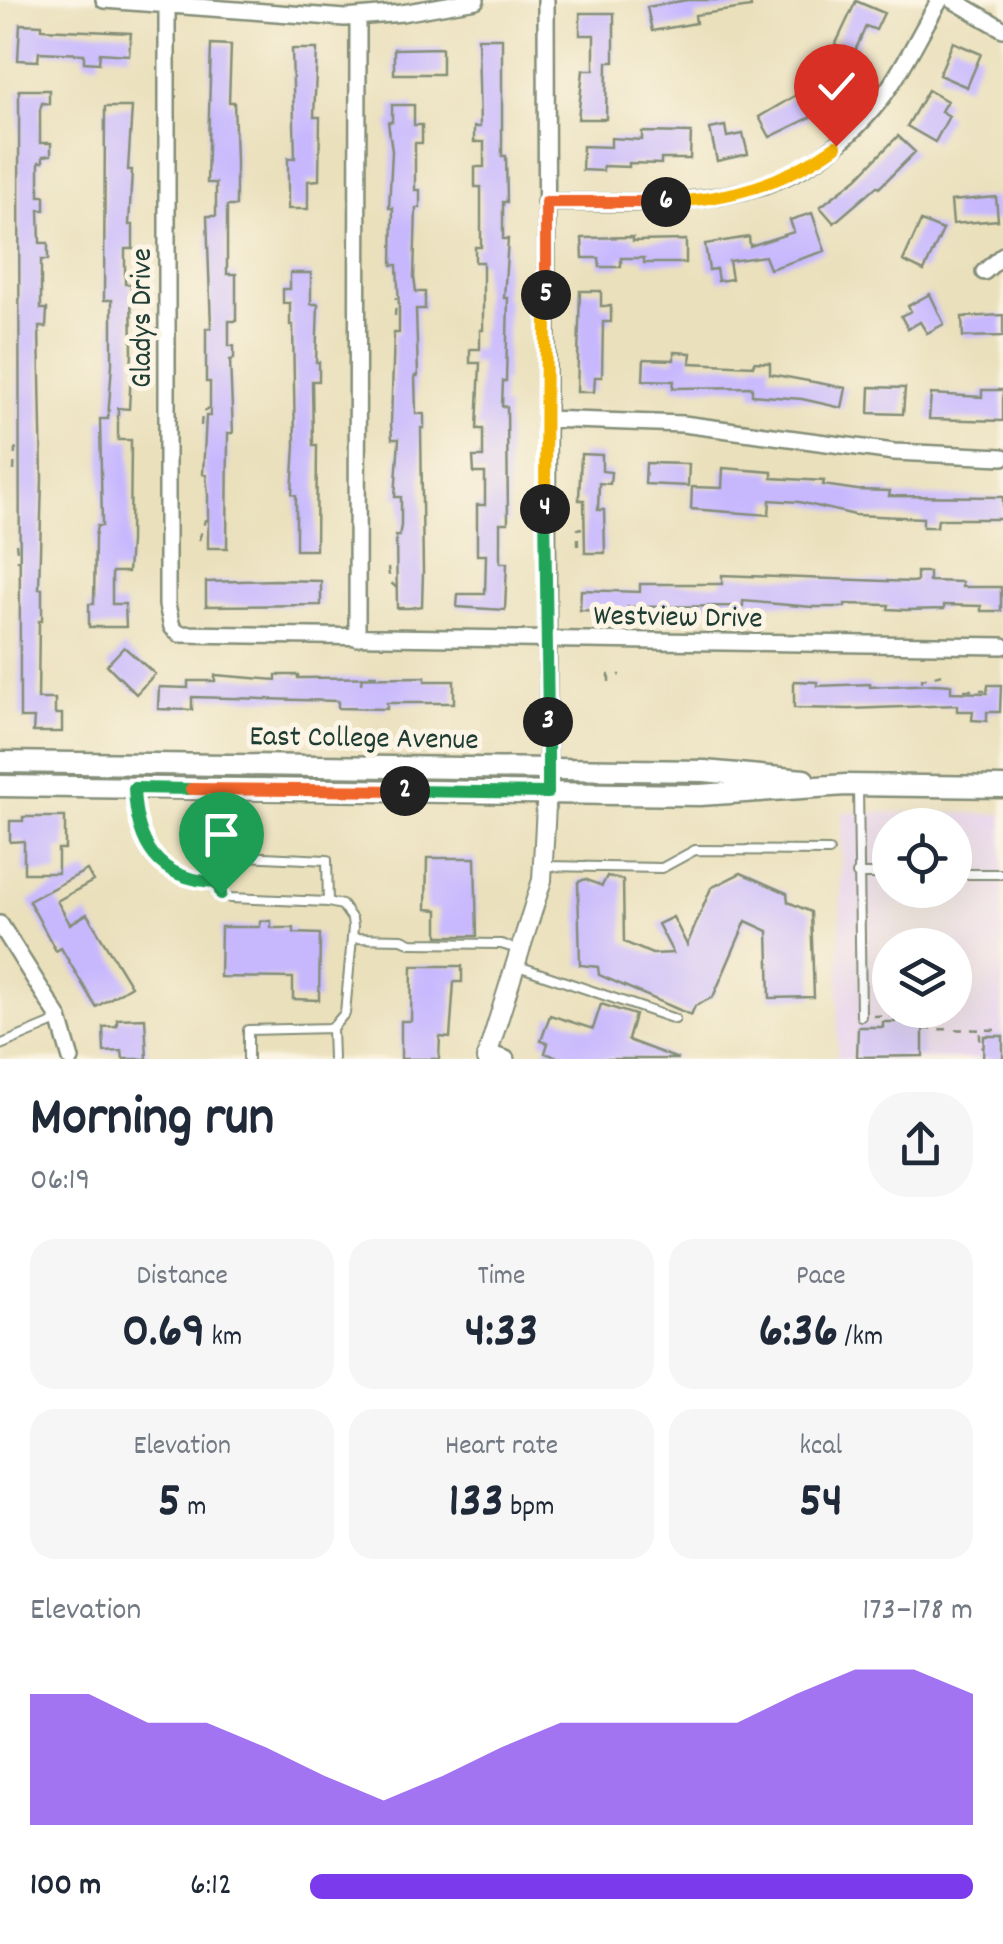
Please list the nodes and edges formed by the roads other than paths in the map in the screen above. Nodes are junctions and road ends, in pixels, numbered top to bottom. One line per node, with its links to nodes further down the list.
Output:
1 (104, 0): 6 (street)
2 (476, 0): 7 (street)
3 (546, 0): 9 (street)
4 (940, 0): 9 (street)
5 (953, 0): 8 (street)
6 (167, 5): 7 (street); 14 (street, Gladys Drive)
7 (358, 18): 15 (street)
8 (1003, 29)
9 (546, 202): 12 (street)
10 (1003, 256): 11 (street)
11 (984, 272)
12 (546, 419): 13 (street); 16 (street)
13 (1003, 456)
14 (175, 630): 15 (street, Westview Drive)
15 (357, 638): 16 (street, Westview Drive)
16 (546, 641): 17 (street, Westview Drive); 20 (street)
17 (1003, 646)
18 (0, 762): 19 (main road, East College Avenue)
19 (134, 763): 20 (main road, East College Avenue); 24 (lane)
20 (548, 768): 21 (main road, East College Avenue); 25 (street)
21 (852, 785): 23 (main road, East College Avenue); 25 (main road, East College Avenue); 28 (lane)
22 (0, 786): 24 (main road, East College Avenue)
23 (1003, 786)
24 (134, 788): 25 (main road, East College Avenue); 32 (lane)
25 (548, 793): 27 (street)
26 (829, 850): 27 (lane)
27 (544, 866): 36 (street)
28 (857, 874): 29 (lane); 37 (lane)
29 (872, 874)
30 (972, 874): 31 (lane)
31 (1003, 874)
32 (217, 882): 33 (lane); 33 (lane)
33 (328, 902): 35 (lane)
34 (0, 924): 39 (street)
35 (352, 938): 36 (lane); 40 (lane)
36 (519, 958): 38 (lane); 42 (street)
37 (861, 1016)
38 (674, 1018)
39 (60, 1020): 41 (lane); 43 (street)
40 (332, 1028): 44 (lane); 45 (lane)
41 (0, 1045)
42 (494, 1057)
43 (70, 1059)
44 (248, 1059)
45 (332, 1059)

